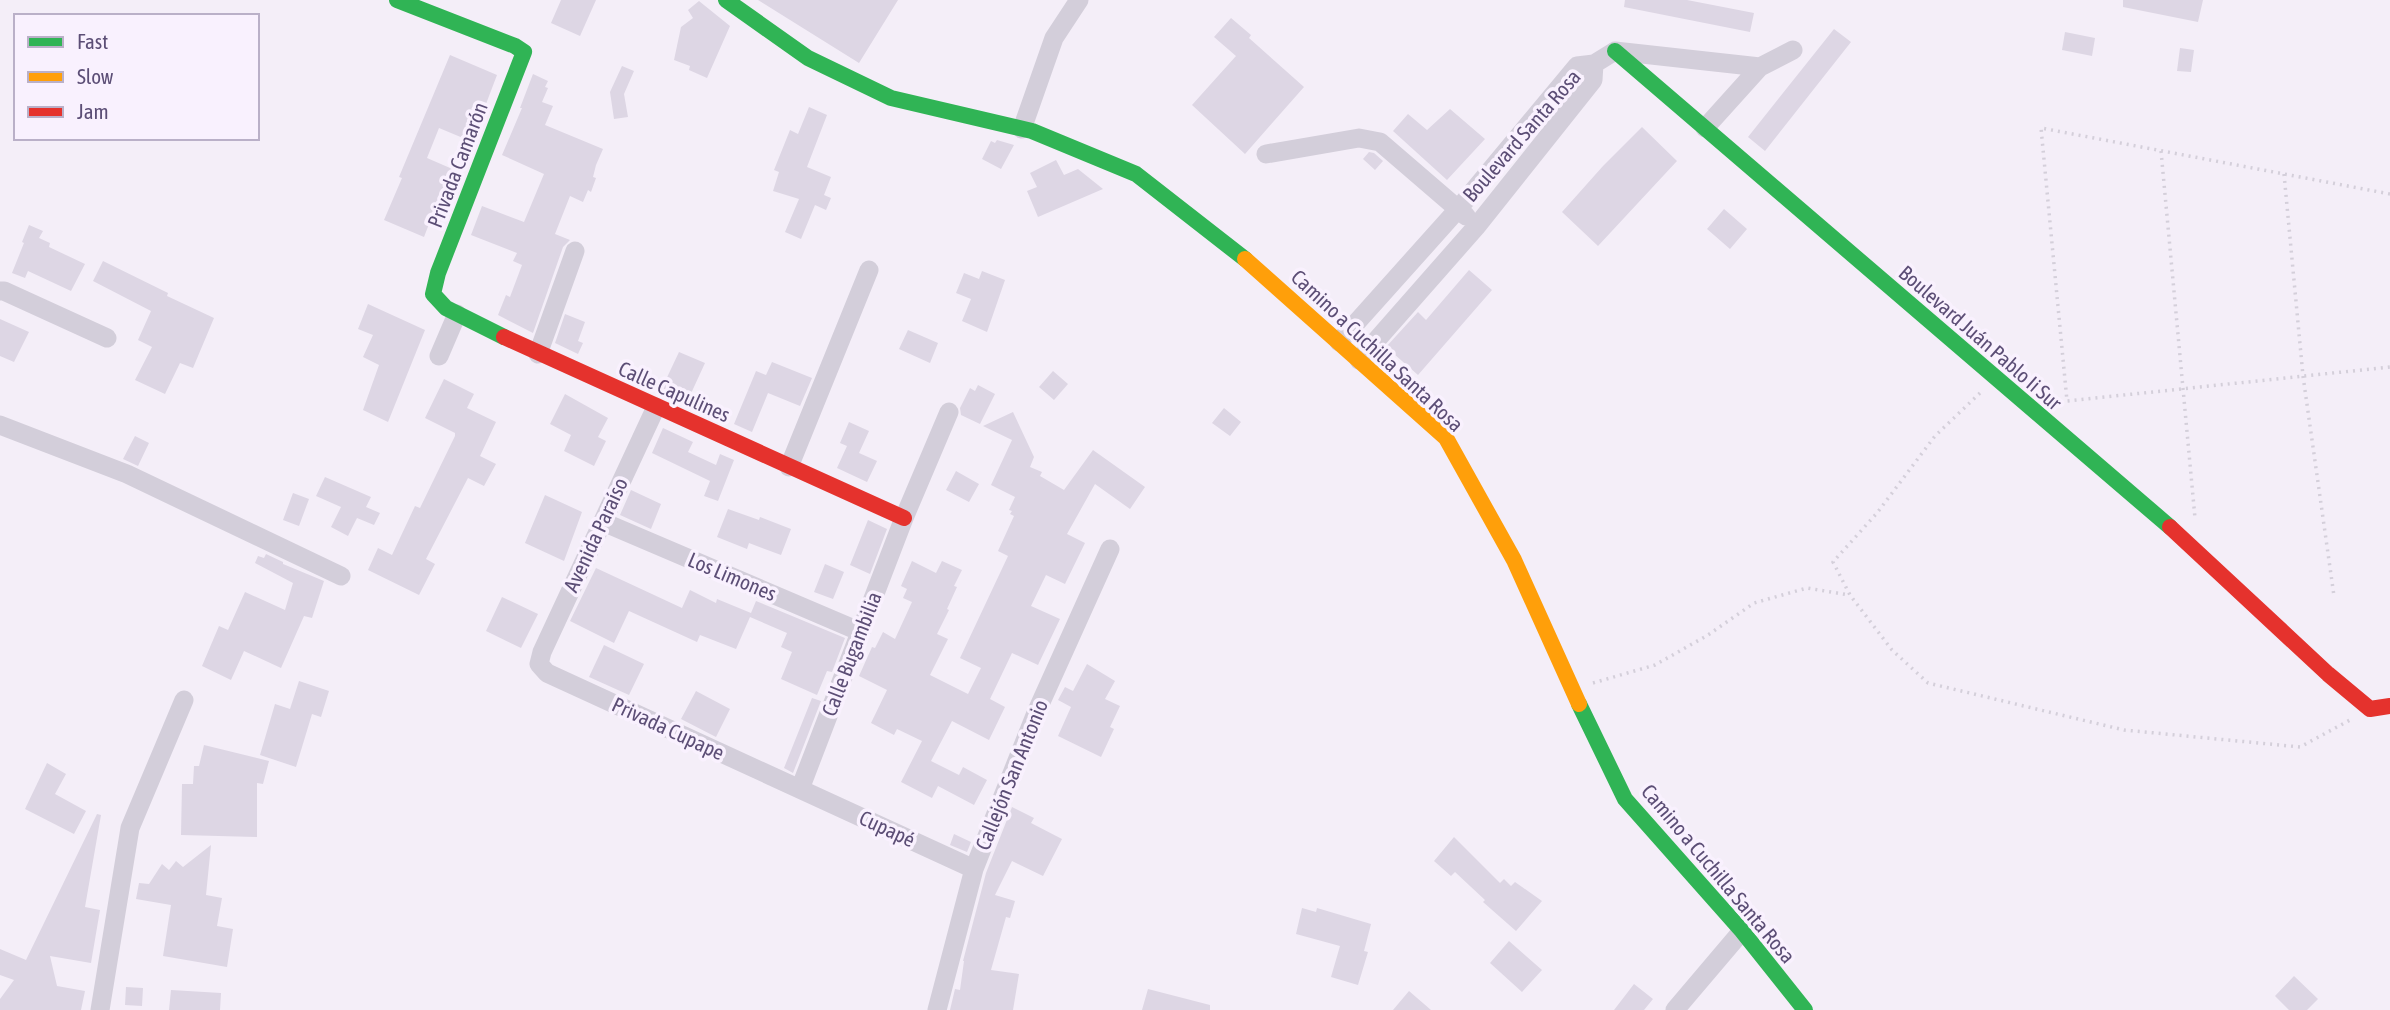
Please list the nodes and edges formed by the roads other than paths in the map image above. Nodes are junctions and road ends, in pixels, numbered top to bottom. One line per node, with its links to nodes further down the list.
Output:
1 (397, 0): 16 (street, Privada Camarón)
2 (726, 0): 9 (street, Camino a Cuchilla Santa Rosa)
3 (1079, 0): 9 (street)
4 (1793, 50): 7 (street)
5 (1615, 51): 6 (street); 7 (street); 8 (street, Boulevard Juán Pablo Ii Sur)
6 (1594, 64): 11 (street, Boulevard Santa Rosa); 12 (street, Boulevard Santa Rosa)
7 (1760, 67): 8 (street)
8 (1704, 128): 34 (street, Boulevard Juán Pablo Ii Sur)
9 (1022, 129): 19 (street, Camino a Cuchilla Santa Rosa)
10 (1266, 154): 11 (street)
11 (1459, 208): 12 (street); 19 (street, Boulevard Santa Rosa)
12 (1476, 227): 22 (street, Boulevard Santa Rosa)
13 (575, 251): 20 (street)
14 (869, 270): 26 (street)
15 (0, 292): 18 (street)
16 (433, 294): 17 (street, Calle Capulines)
17 (457, 314): 20 (street, Calle Capulines); 21 (street)
18 (107, 338)
19 (1339, 342): 22 (street, Camino a Cuchilla Santa Rosa)
20 (538, 354): 23 (street, Calle Capulines)
21 (439, 356)
22 (1359, 360): 37 (street, Camino a Cuchilla Santa Rosa)
23 (656, 407): 26 (street, Calle Capulines); 28 (street, Avenida Paraíso)
24 (949, 412): 27 (street, Calle Bugambilia)
25 (0, 425): 30 (street)
26 (789, 467): 27 (street, Calle Capulines)
27 (904, 518): 31 (street, Calle Bugambilia)
28 (603, 522): 31 (street, Los Limones); 32 (street, Avenida Paraíso)
29 (1110, 549): 36 (street, Callejón San Antonio)
30 (341, 576)
31 (861, 632): 35 (street, Calle Bugambilia)
32 (539, 664): 35 (street, Privada Cupape)
33 (184, 700): 38 (street)
34 (2390, 706)
35 (800, 789): 36 (street, Cupapé)
36 (974, 869): 39 (street, Callejón San Antonio)
37 (1742, 931): 40 (street); 41 (street, Camino a Cuchilla Santa Rosa)
38 (100, 1010)
39 (937, 1010)
40 (1675, 1010)
41 (1805, 1010)

